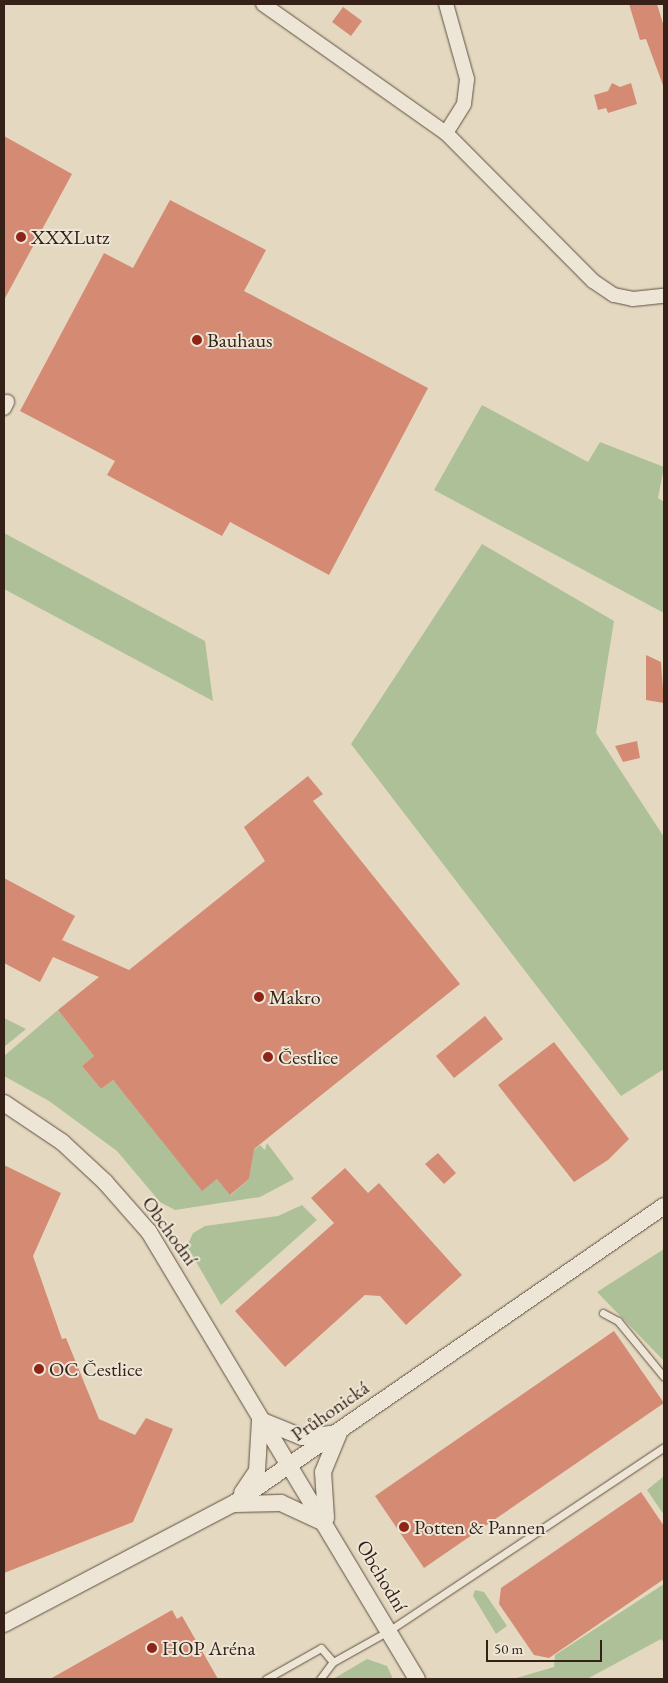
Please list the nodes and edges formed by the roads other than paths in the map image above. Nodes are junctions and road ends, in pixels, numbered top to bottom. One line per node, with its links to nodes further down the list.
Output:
1 (263, 4): 3 (street)
2 (446, 4): 3 (street)
3 (446, 133): 4 (street)
4 (664, 296)
5 (4, 1103): 9 (street, Obchodní)
6 (664, 1206): 10 (street, Průhonická)
7 (603, 1313): 8 (lane)
8 (664, 1377)
9 (260, 1420): 10 (street); 12 (street, Obchodní); 13 (street)
10 (340, 1431): 12 (street, Průhonická); 14 (street)
11 (664, 1447): 16 (lane)
12 (289, 1466): 13 (street, Průhonická); 14 (street, Obchodní)
13 (233, 1504): 14 (street); 15 (street, Průhonická)
14 (327, 1524): 16 (street, Obchodní)
15 (4, 1624)
16 (390, 1630): 17 (lane); 20 (street, Obchodní)
17 (333, 1662): 18 (lane); 19 (lane)
18 (266, 1679)
19 (320, 1679)
20 (417, 1679)

